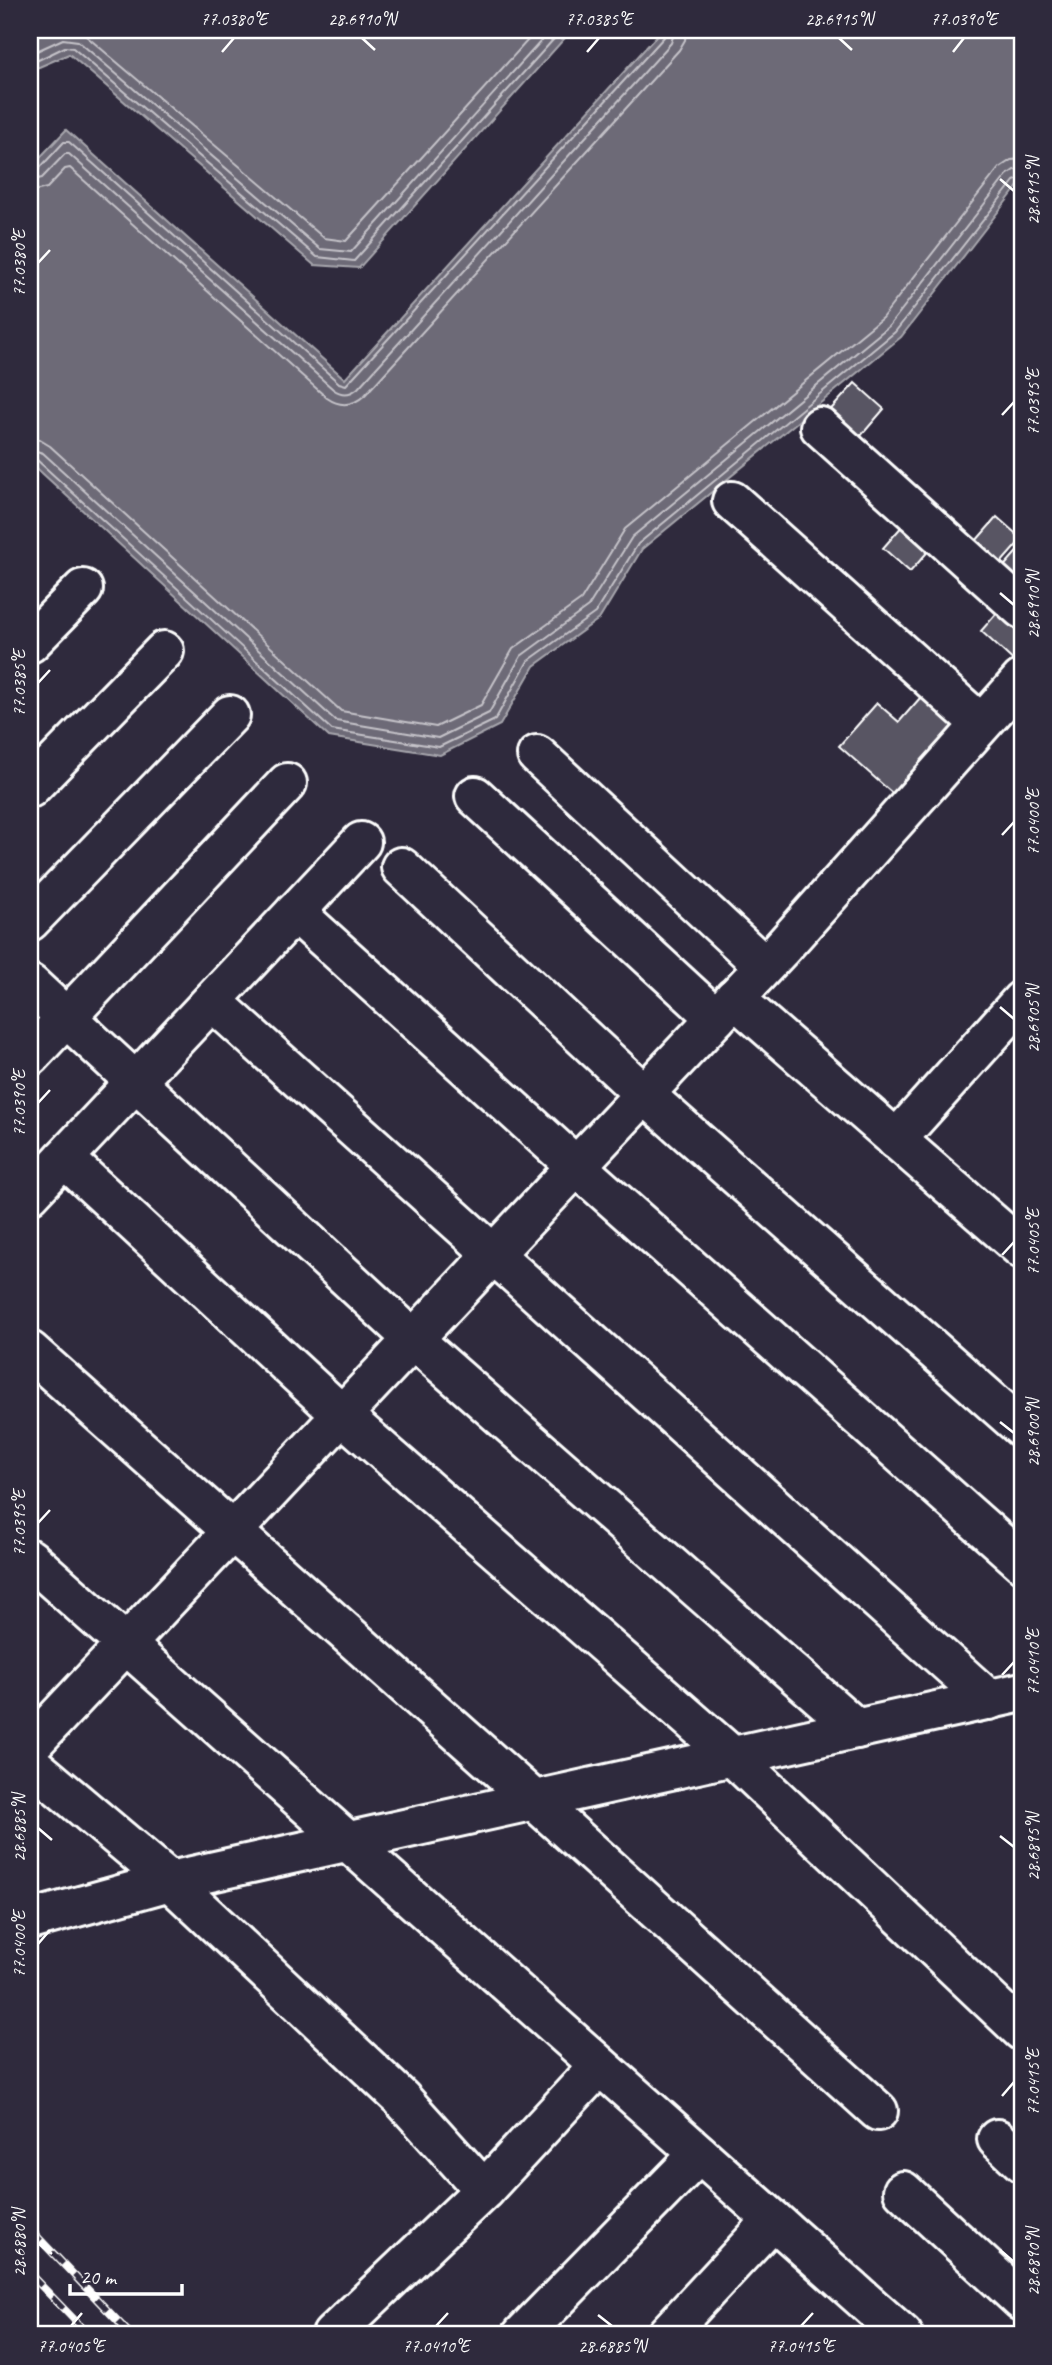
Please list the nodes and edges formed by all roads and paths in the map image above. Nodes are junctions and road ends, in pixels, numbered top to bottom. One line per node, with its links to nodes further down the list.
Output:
1 (820, 427): 4 (street)
2 (732, 502): 9 (street)
3 (83, 589): 5 (street)
4 (1022, 609)
5 (30, 643)
6 (164, 652): 12 (street)
7 (1022, 679): 9 (street)
8 (230, 715): 17 (street)
9 (981, 724): 18 (street)
10 (537, 755): 18 (street)
11 (287, 783): 23 (street)
12 (30, 788)
13 (475, 796): 22 (street)
14 (361, 842): 16 (street)
15 (401, 867): 26 (street)
16 (296, 912): 21 (street); 29 (street)
17 (30, 921)
18 (764, 966): 22 (street)
19 (30, 984): 23 (street)
20 (1022, 999): 27 (street)
21 (212, 1001): 25 (street); 32 (street)
22 (725, 1008): 26 (street); 27 (street)
23 (65, 1017): 24 (street); 25 (street)
24 (30, 1056)
25 (136, 1083): 28 (street); 33 (street)
26 (644, 1094): 29 (street); 36 (street)
27 (896, 1140): 31 (street)
28 (64, 1158): 30 (street); 35 (street)
29 (576, 1166): 32 (street); 39 (street)
30 (30, 1194)
31 (1022, 1250)
32 (494, 1253): 33 (street); 41 (street)
33 (413, 1339): 35 (street); 42 (street)
34 (30, 1351): 37 (street)
35 (342, 1415): 37 (street); 44 (street)
36 (1022, 1428)
37 (232, 1531): 40 (street); 46 (street)
38 (30, 1559): 40 (street)
39 (1022, 1562)
40 (125, 1644): 43 (street); 47 (street)
41 (1006, 1696): 42 (street)
42 (857, 1729): 44 (street)
43 (30, 1746)
44 (732, 1756): 46 (street); 50 (street)
45 (30, 1762): 48 (street)
46 (535, 1801): 47 (street); 52 (street)
47 (347, 1842): 48 (street); 51 (street)
48 (170, 1881): 49 (street); 54 (street)
49 (30, 1920)
50 (1022, 2031)
51 (599, 2066): 53 (street); 54 (street)
52 (878, 2112)
53 (699, 2154): 56 (street); 59 (street)
54 (484, 2190): 58 (street)
55 (903, 2191): 57 (street)
56 (773, 2220): 60 (street); 61 (street)
57 (1022, 2301)
58 (332, 2335)
59 (522, 2335)
60 (666, 2335)
61 (903, 2335)

